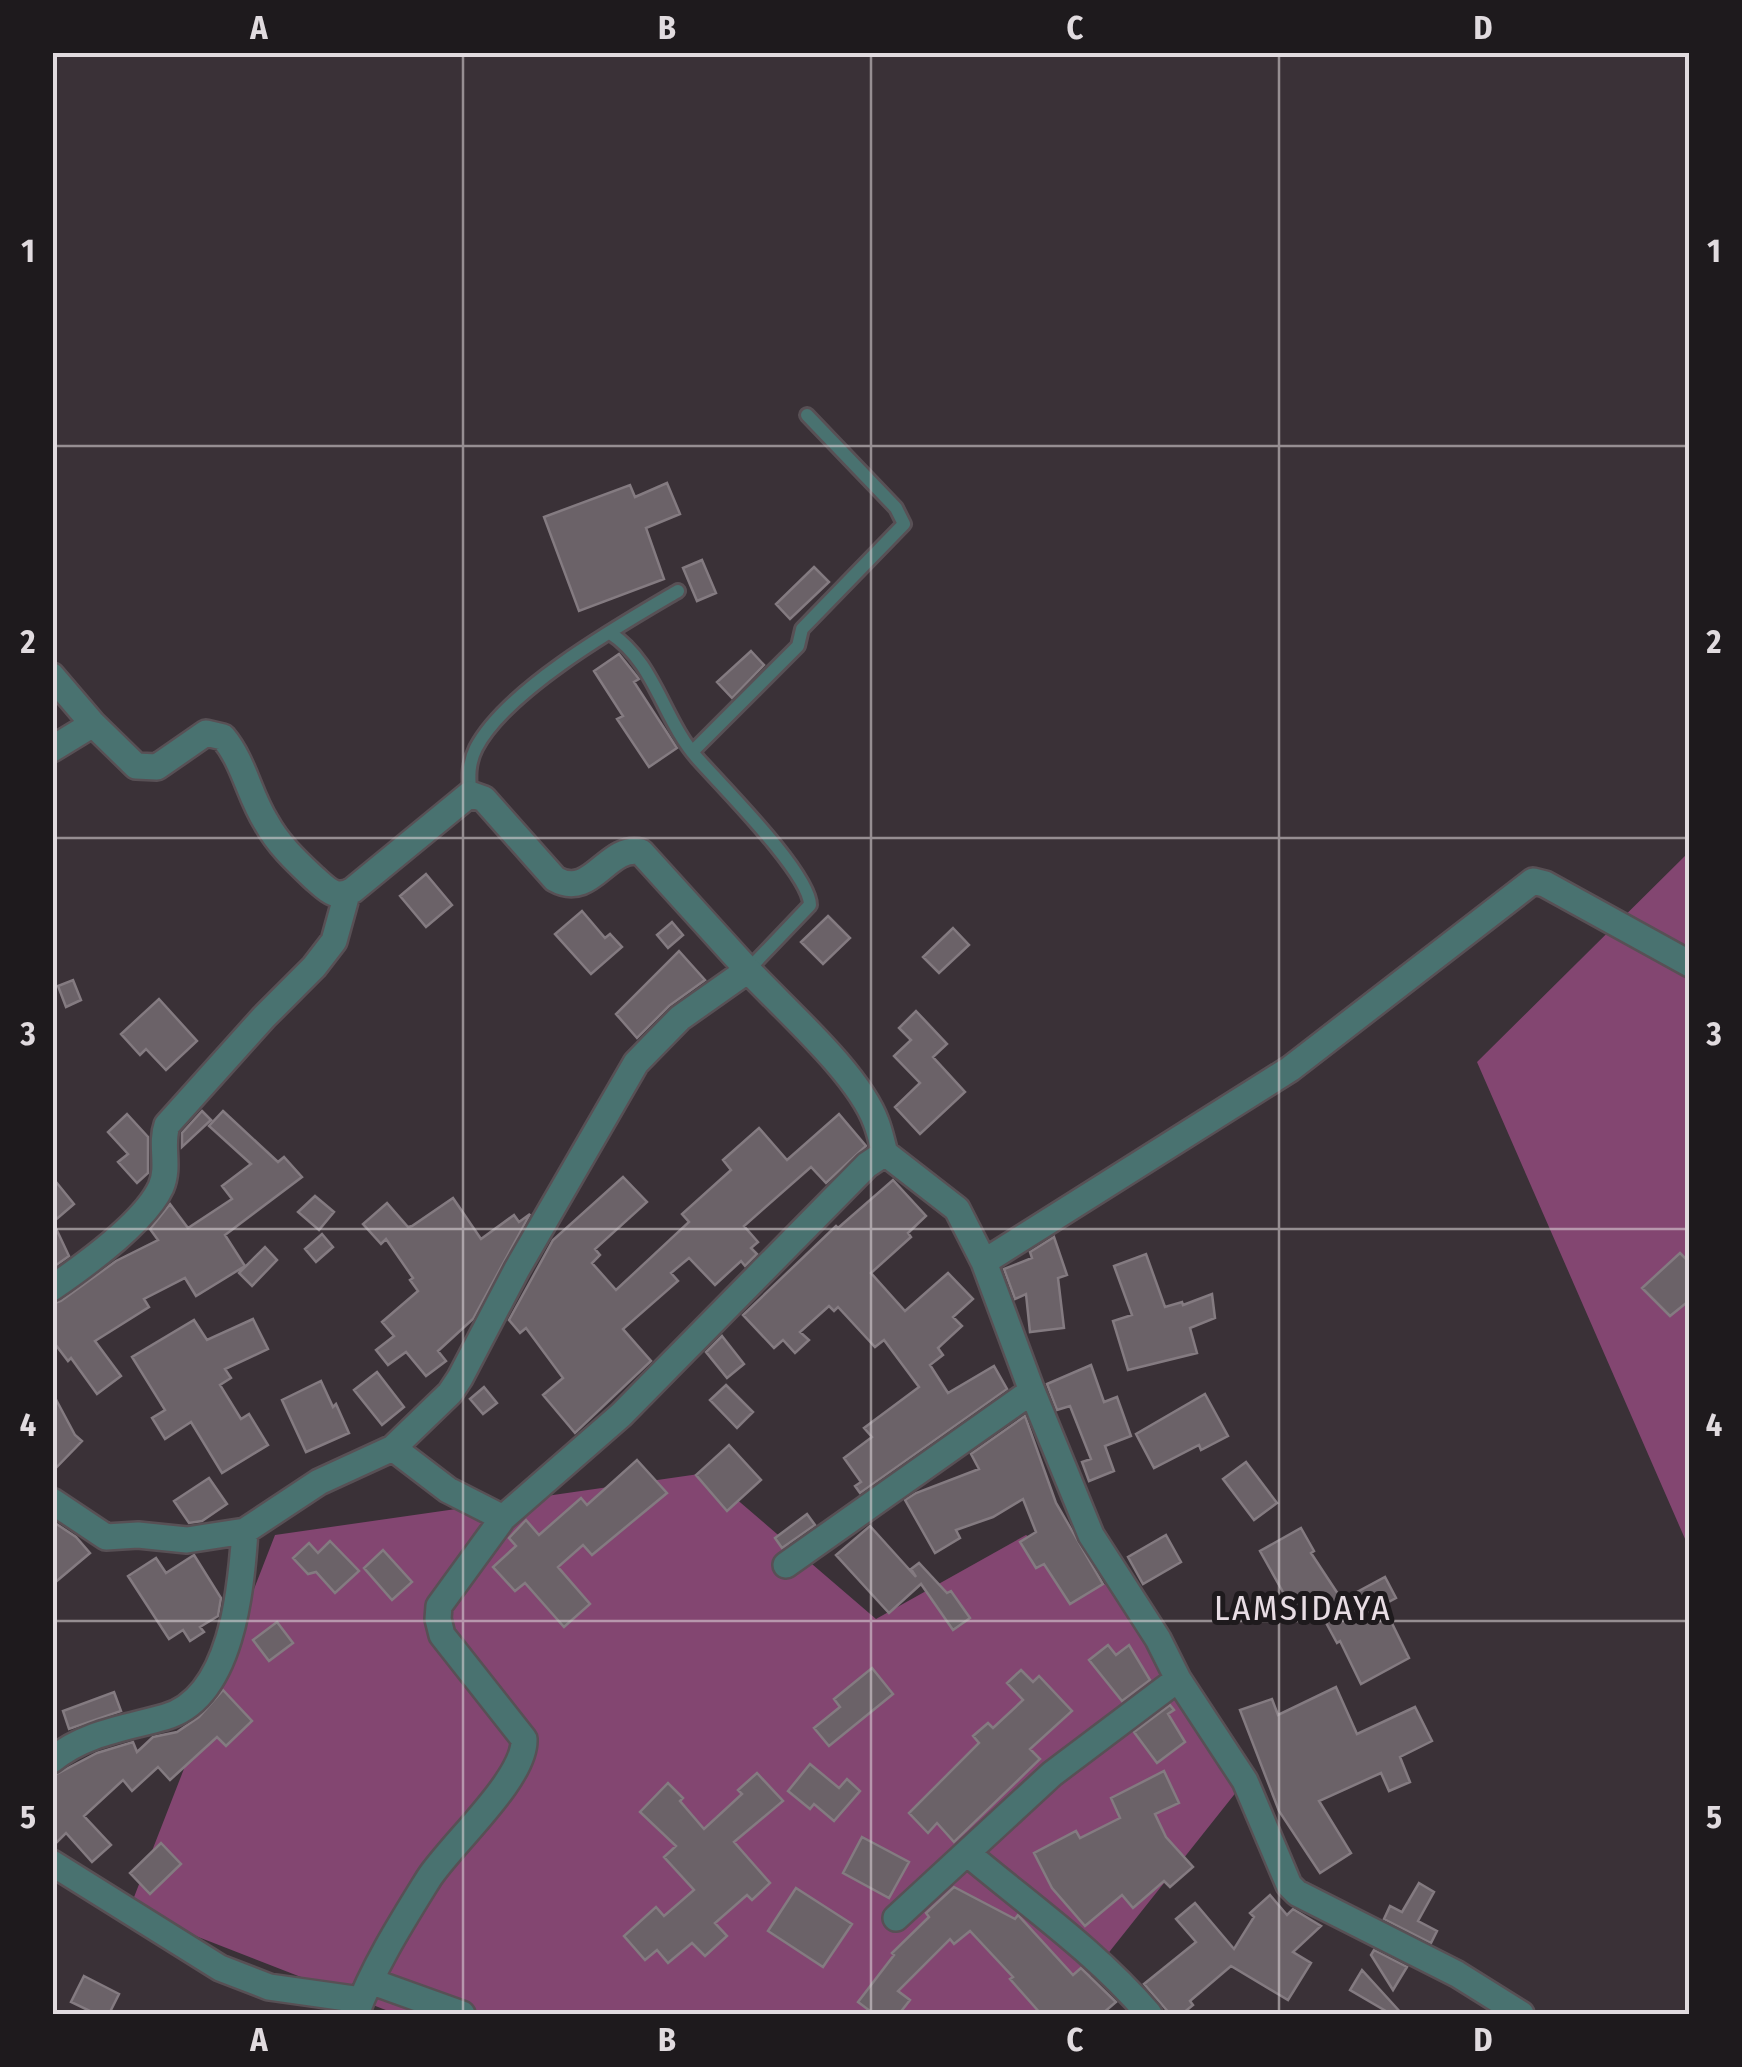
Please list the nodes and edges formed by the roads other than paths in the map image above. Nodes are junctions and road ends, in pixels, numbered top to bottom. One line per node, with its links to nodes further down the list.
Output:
1 (807, 415): 7 (lane)
2 (678, 591): 3 (lane)
3 (610, 633): 7 (lane); 8 (lane)
4 (52, 676): 5 (street)
5 (92, 724): 6 (street); 9 (street)
6 (52, 748)
7 (692, 752): 11 (lane)
8 (470, 794): 9 (street); 11 (street)
9 (347, 894): 14 (street)
10 (1690, 964): 13 (street)
11 (748, 970): 12 (street); 16 (street)
12 (884, 1153): 13 (street); 18 (street)
13 (984, 1262): 15 (street)
14 (52, 1288)
15 (1032, 1391): 20 (street); 21 (street)
16 (392, 1448): 18 (street); 19 (street)
17 (52, 1501): 19 (street)
18 (503, 1518): 26 (street)
19 (246, 1531): 22 (street)
20 (786, 1565)
21 (1178, 1680): 23 (street); 29 (street)
22 (52, 1760)
23 (967, 1852): 25 (street); 27 (street)
24 (52, 1863): 26 (street)
25 (896, 1918)
26 (362, 1999): 28 (street)
27 (1144, 2013)
28 (462, 2014)
29 (1521, 2014)

